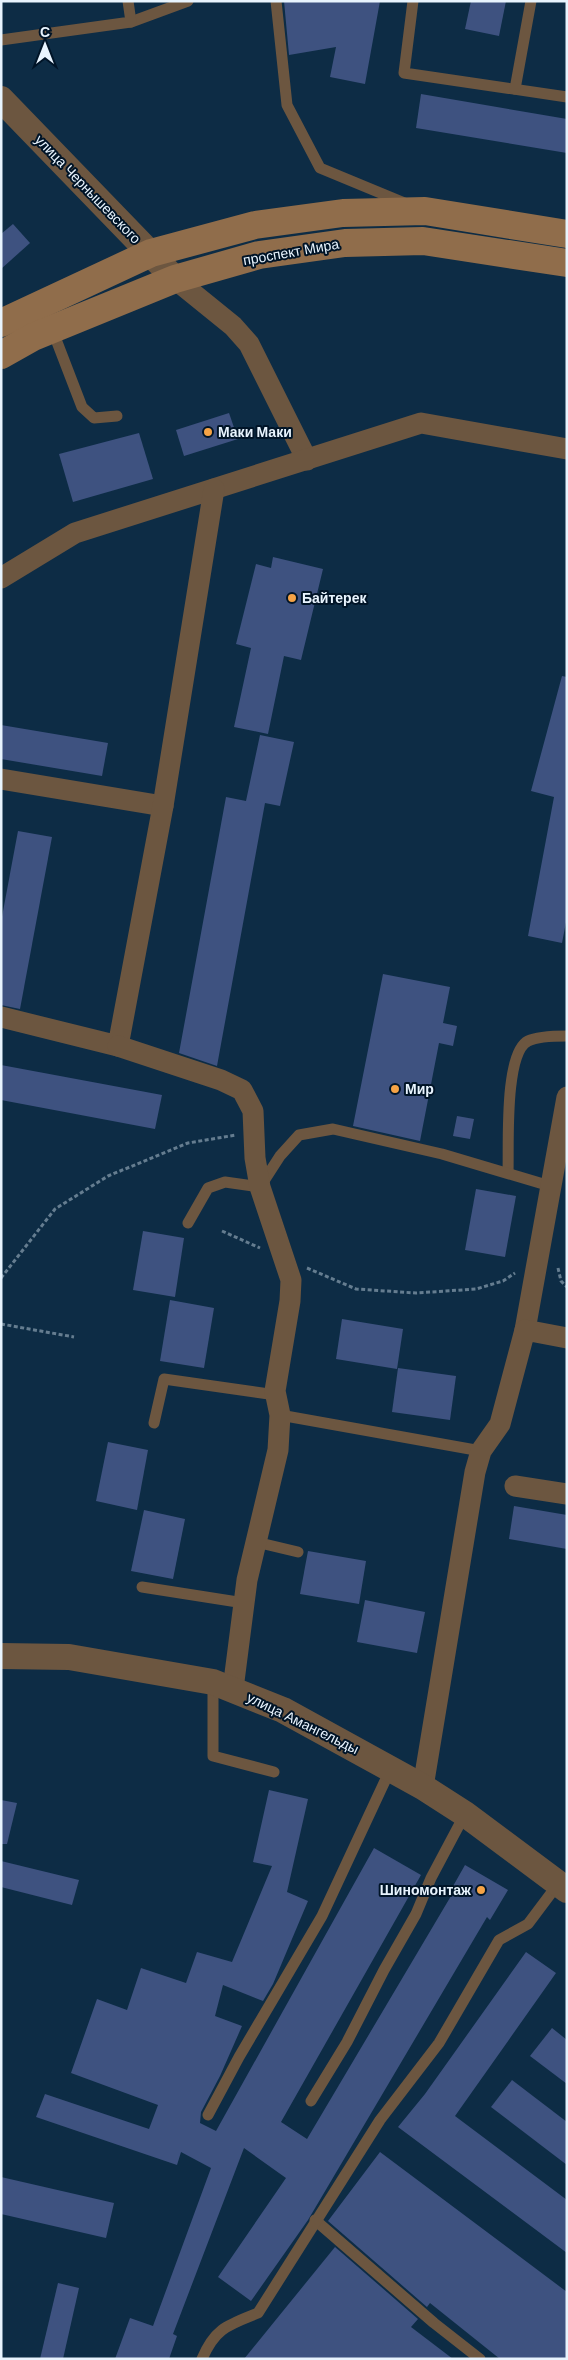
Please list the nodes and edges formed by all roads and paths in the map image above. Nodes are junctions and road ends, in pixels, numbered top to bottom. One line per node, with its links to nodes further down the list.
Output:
1 (128, 1): 6 (lane)
2 (188, 1): 6 (lane)
3 (276, 1): 11 (lane)
4 (413, 1): 8 (lane)
5 (531, 1): 8 (lane)
6 (131, 22): 7 (lane)
7 (1, 40)
8 (515, 89): 9 (lane)
9 (567, 97)
10 (1, 99): 13 (street, улица Чернышевского)
11 (425, 211): 12 (main road); 13 (main road)
12 (567, 234)
13 (151, 253): 15 (street, улица Чернышевского); 16 (main road)
14 (567, 263): 15 (main road, проспект Мира)
15 (175, 279): 17 (main road, проспект Мира); 21 (street)
16 (1, 323)
17 (52, 329): 18 (main road, проспект Мира); 19 (lane)
18 (1, 355)
19 (117, 416)
20 (567, 449): 21 (street)
21 (307, 460): 22 (street)
22 (214, 489): 23 (street); 25 (street)
23 (1, 578)
24 (1, 779): 25 (street)
25 (163, 806): 28 (street)
26 (1, 1017): 28 (street)
27 (567, 1036): 31 (lane)
28 (118, 1046): 30 (street)
29 (567, 1097): 32 (street)
30 (254, 1136): 33 (street); 38 (path)
31 (508, 1172): 32 (lane); 33 (lane)
32 (550, 1186): 36 (street)
33 (260, 1187): 34 (lane); 37 (street)
34 (188, 1223)
35 (222, 1231): 37 (path)
36 (538, 1257): 37 (path); 40 (street)
37 (286, 1259): 43 (street)
38 (1, 1278)
39 (1, 1324): 41 (path)
40 (525, 1330): 42 (street); 45 (street)
41 (74, 1337)
42 (567, 1338)
43 (278, 1405): 44 (lane); 45 (lane); 48 (street)
44 (154, 1423)
45 (481, 1451): 56 (street)
46 (514, 1486): 47 (street)
47 (567, 1494)
48 (256, 1542): 49 (lane); 51 (street)
49 (298, 1552)
50 (142, 1587): 51 (lane)
51 (244, 1603): 53 (street)
52 (1, 1656): 53 (street, улица Амангельды)
53 (223, 1686): 54 (street, улица Амангельды); 55 (lane)
54 (391, 1768): 56 (street, улица Амангельды); 60 (lane)
55 (274, 1772)
56 (423, 1787): 57 (street, улица Амангельды)
57 (465, 1814): 58 (street, улица Амангельды); 59 (lane)
58 (563, 1887): 61 (lane)
59 (311, 2101)
60 (208, 2115)
61 (315, 2220): 62 (lane); 63 (lane)
62 (202, 2359)
63 (480, 2359)

